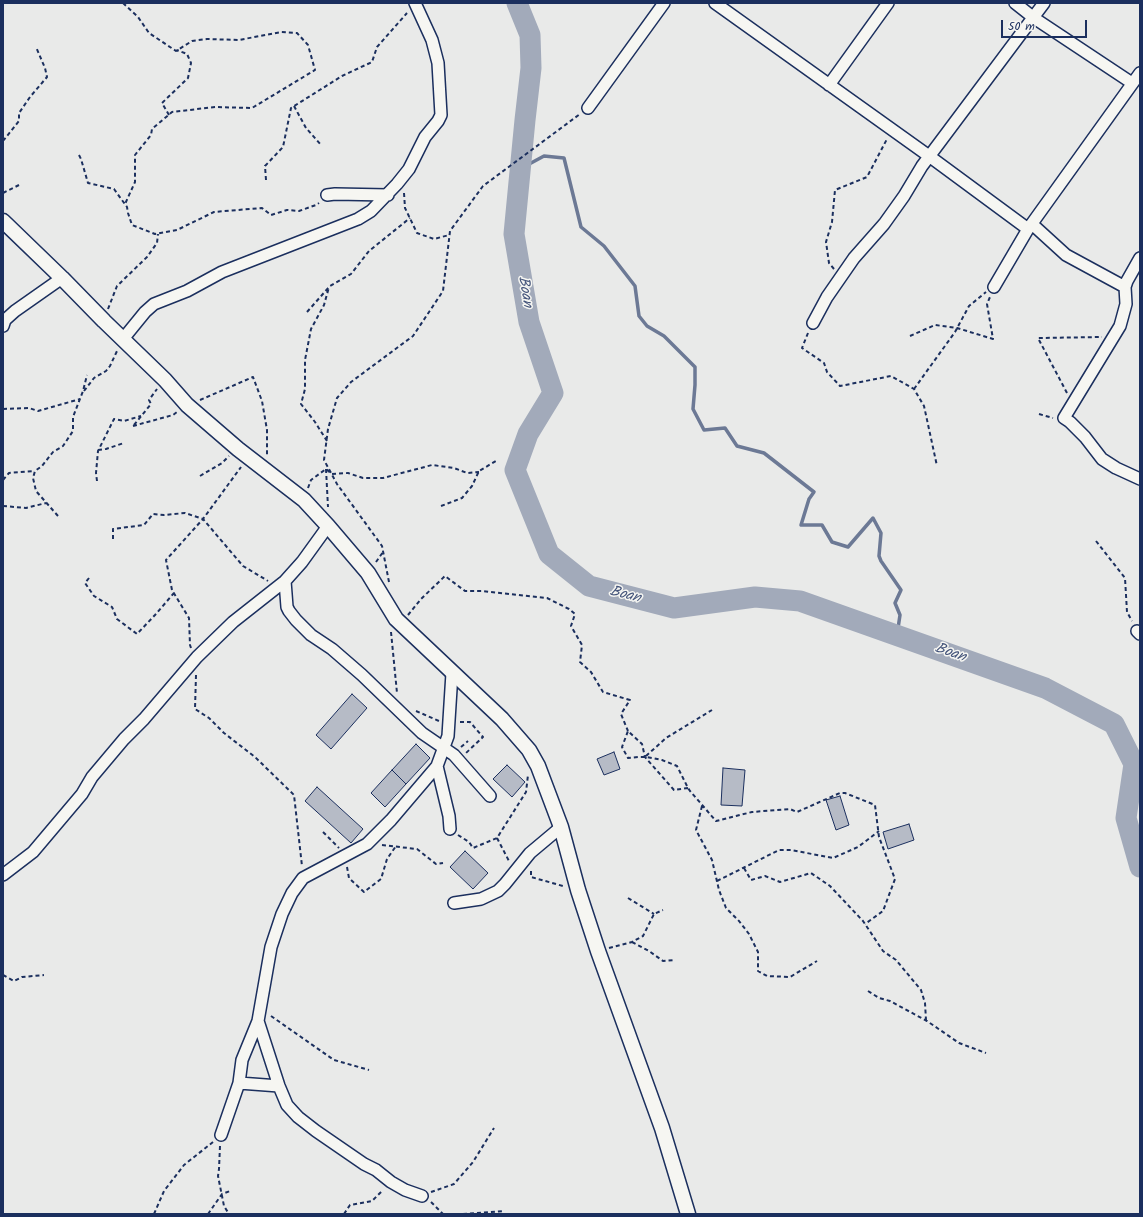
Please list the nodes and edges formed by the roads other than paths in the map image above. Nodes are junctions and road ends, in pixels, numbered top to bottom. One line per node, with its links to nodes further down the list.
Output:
1 (415, 3): 14 (street)
2 (664, 3): 11 (street)
3 (715, 3): 10 (street)
4 (888, 3): 10 (street)
5 (1015, 3): 7 (street)
6 (1044, 3): 7 (street)
7 (1034, 18): 9 (street); 12 (street)
8 (1140, 73): 9 (street)
9 (1132, 83): 16 (street)
10 (829, 85): 12 (street)
11 (588, 108)
12 (929, 156): 16 (street); 21 (street)
13 (327, 195): 14 (street)
14 (388, 195): 23 (street)
15 (3, 221): 18 (main road)
16 (1030, 227): 19 (street); 20 (street)
17 (1140, 258): 20 (street)
18 (62, 278): 22 (street); 23 (main road)
19 (994, 287)
20 (1125, 287): 24 (street)
21 (813, 323)
22 (3, 326)
23 (123, 339): 25 (main road)
24 (1140, 479)
25 (328, 526): 26 (street); 27 (main road)
26 (285, 581): 28 (street); 33 (street)
27 (452, 673): 28 (street); 31 (main road)
28 (444, 748): 29 (street); 30 (street)
29 (437, 766): 32 (street); 35 (street)
30 (490, 796)
31 (561, 827): 34 (street); 40 (main road)
32 (450, 829)
33 (3, 875)
34 (454, 903)
35 (258, 1022): 36 (street); 37 (street)
36 (239, 1083): 37 (street); 38 (street)
37 (278, 1086): 39 (street)
38 (222, 1135)
39 (422, 1196)
40 (688, 1214)

